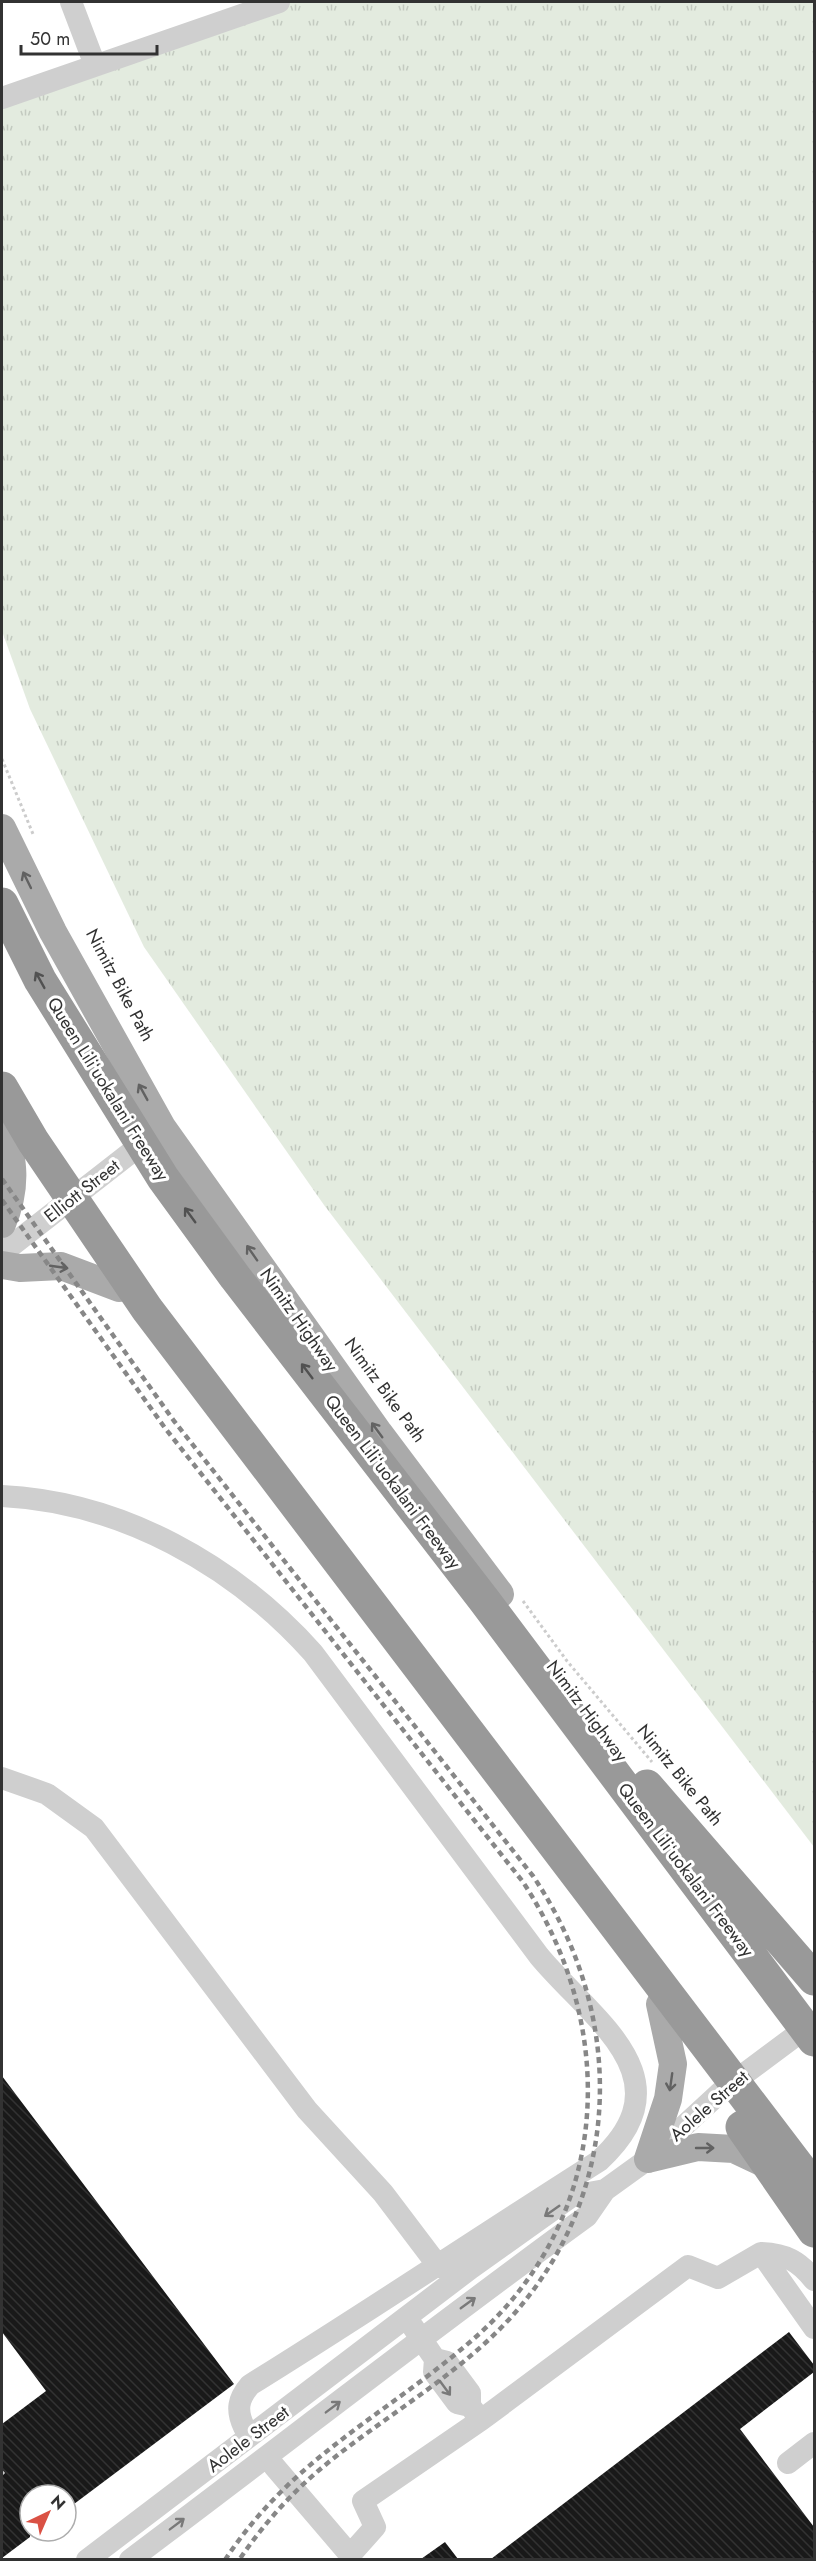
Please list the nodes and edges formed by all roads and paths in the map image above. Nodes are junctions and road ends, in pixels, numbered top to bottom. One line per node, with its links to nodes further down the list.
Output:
1 (71, 2): 3 (street)
2 (279, 2): 3 (street)
3 (95, 65): 4 (street)
4 (2, 98)
5 (2, 759): 7 (path)
6 (2, 828): 10 (main road, Nimitz Highway, one-way to 6)
7 (36, 842)
8 (2, 904): 19 (highway, Queen Liliʻuokalani Freeway, one-way to 8, bridge)
9 (2, 1106): 11 (main road); 12 (main road); 17 (highway, bridge)
10 (162, 1127): 11 (street, Elliott Street); 24 (main road, Nimitz Highway, one-way to 10)
11 (64, 1206): 13 (street, Elliott Street); 15 (main road)
12 (2, 1224)
13 (2, 1253)
14 (2, 1265): 15 (main road, one-way to 15)
15 (119, 1288): 23 (main road)
16 (2, 1496): 34 (street)
17 (359, 1588): 29 (highway, bridge); 32 (highway, bridge)
18 (521, 1599): 20 (path, Nimitz Bike Path)
19 (484, 1600): 22 (highway, bridge); 26 (highway, Queen Liliʻuokalani Freeway, bridge)
20 (658, 1770)
21 (2, 1778): 34 (street)
22 (814, 1979)
23 (660, 2004): 27 (main road); 28 (main road, one-way to 28)
24 (814, 2014)
25 (814, 2022): 27 (street, Aolele Street)
26 (814, 2040)
27 (724, 2089): 28 (street, Aolele Street); 29 (main road)
28 (648, 2159): 29 (main road, one-way to 29); 30 (street, Aolele Street)
29 (801, 2181): 31 (main road)
30 (605, 2190): 36 (street, Aolele Street, one-way to 36); 38 (street, Aolele Street, one-way to 30)
31 (814, 2210)
32 (814, 2231)
33 (761, 2253): 35 (street); 37 (street); 39 (street)
34 (439, 2267): 40 (street)
35 (814, 2280)
36 (407, 2319): 38 (street); 45 (street, Aolele Street)
37 (814, 2328)
38 (421, 2337): 39 (street); 46 (street, Aolele Street, one-way to 38)
39 (476, 2413): 44 (street)
40 (244, 2427)
41 (814, 2443): 42 (street)
42 (788, 2463)
43 (274, 2466): 44 (street)
44 (348, 2557)
45 (93, 2558)
46 (130, 2559)

